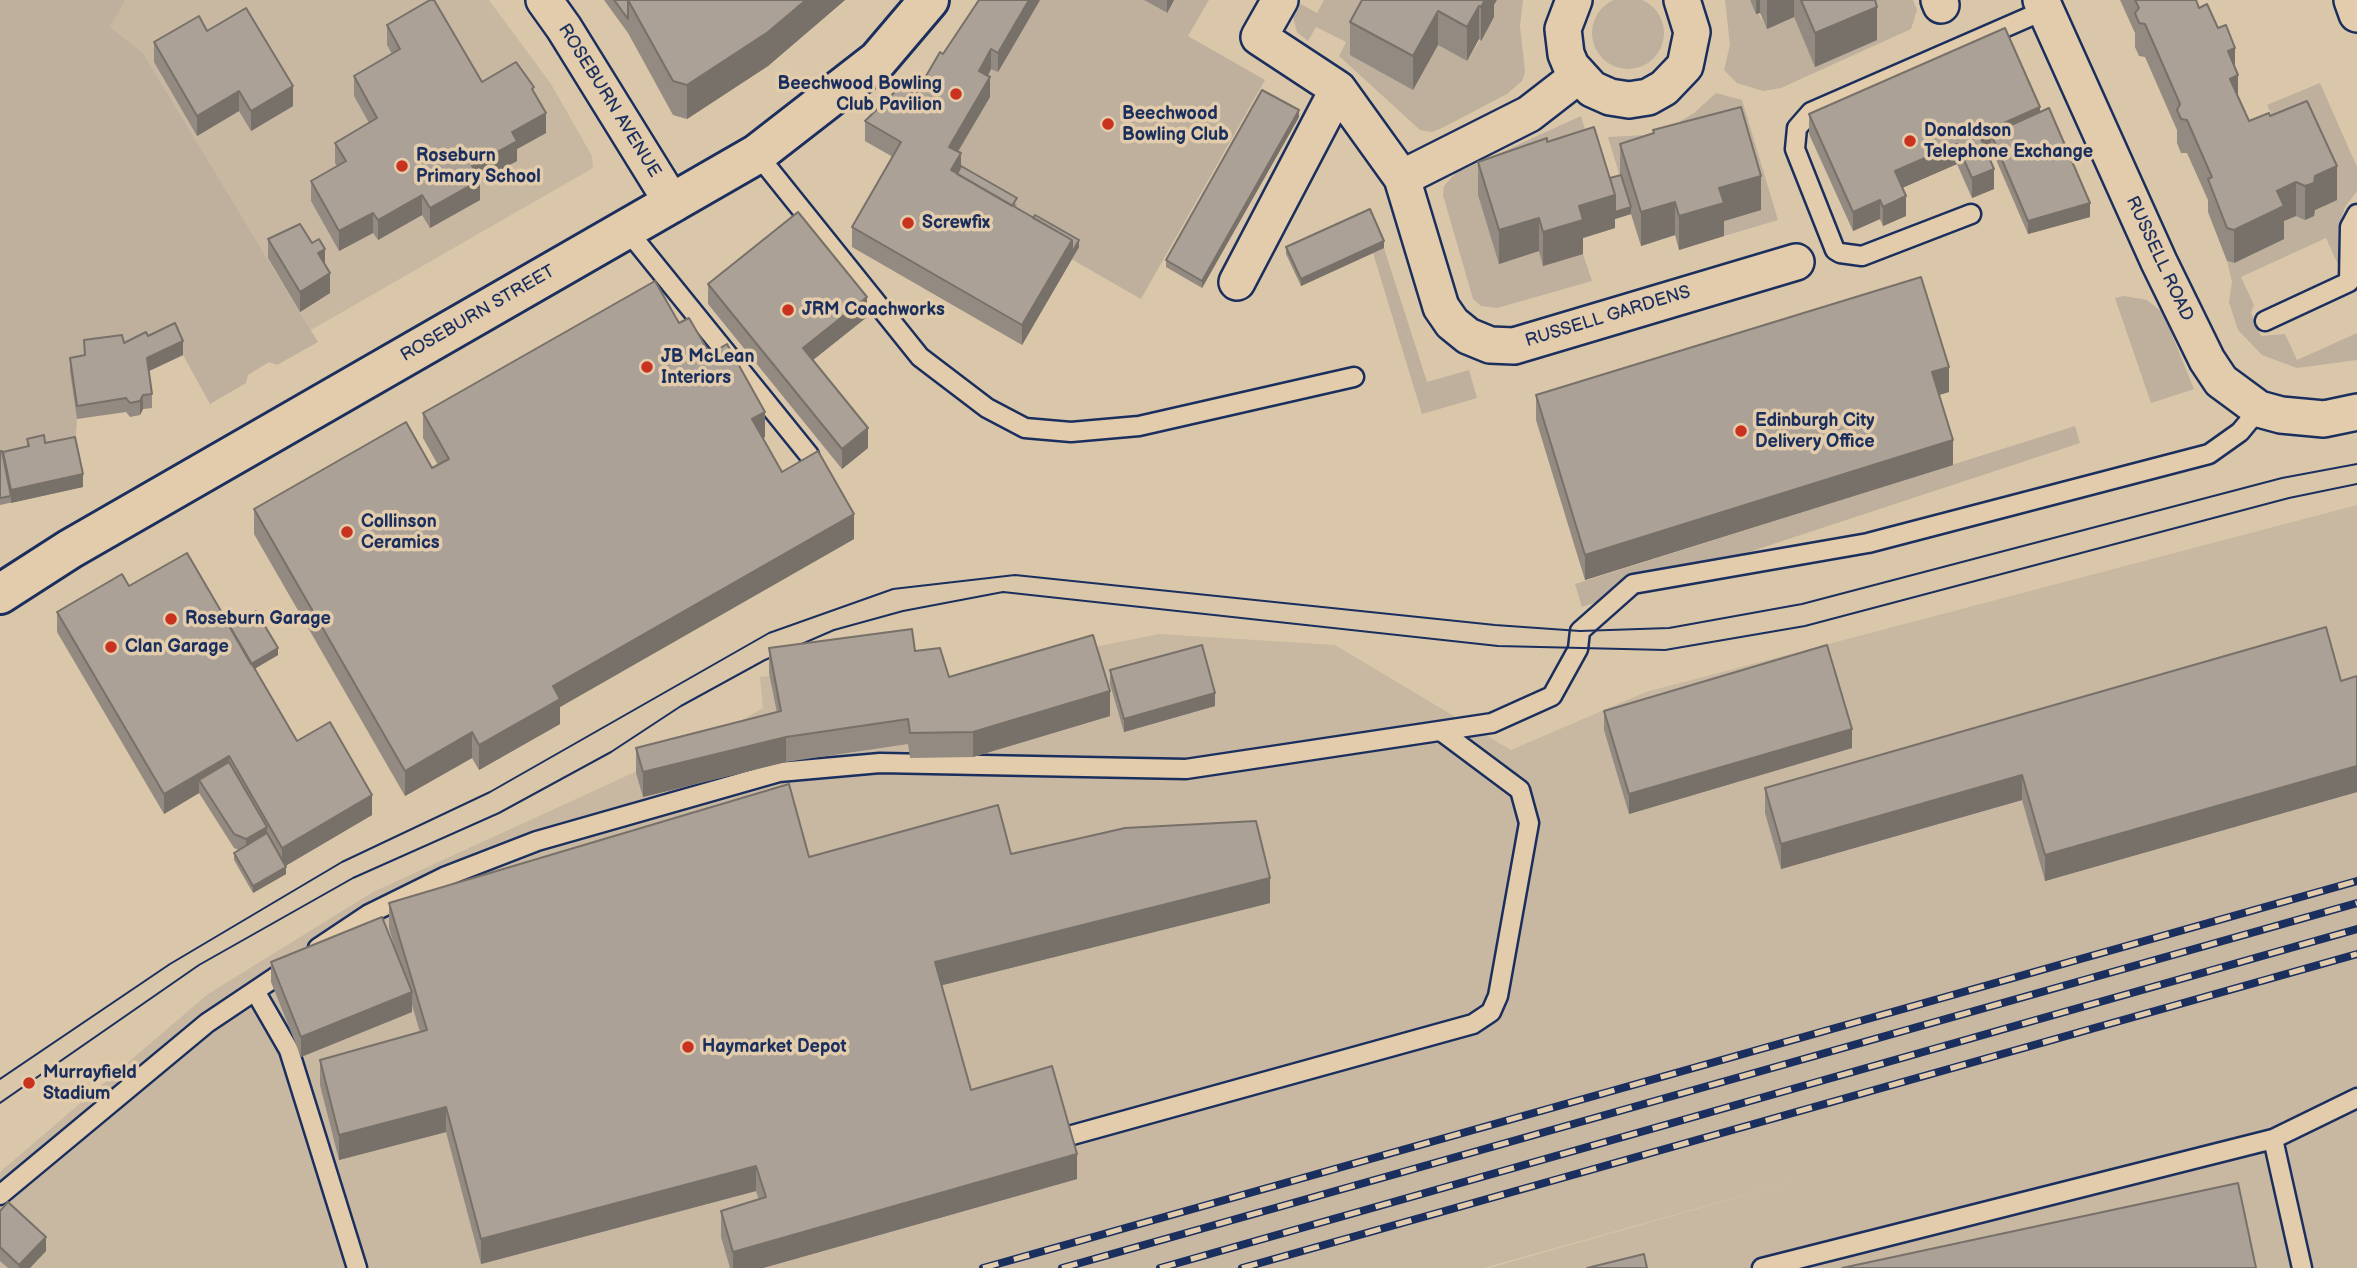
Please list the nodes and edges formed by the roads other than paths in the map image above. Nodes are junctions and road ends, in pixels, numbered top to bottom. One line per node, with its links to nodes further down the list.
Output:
1 (544, 0): 13 (street, ROSEBURN AVENUE)
2 (929, 0): 11 (street, ROSEBURN STREET)
3 (1280, 0): 10 (street, RUSSELL GARDENS)
4 (1574, 0): 9 (street)
5 (1682, 0): 9 (street)
6 (2352, 0): 8 (street)
7 (2043, 5): 14 (lane); 21 (street, RUSSELL ROAD)
8 (2357, 14)
9 (1578, 76): 12 (street)
10 (1338, 89): 12 (street, RUSSELL GARDENS); 18 (street)
11 (757, 154): 13 (street, ROSEBURN STREET); 20 (lane)
12 (1402, 178): 17 (street, RUSSELL GARDENS)
13 (674, 204): 16 (street, ROSEBURN STREET)
14 (1971, 214)
15 (2357, 214): 19 (lane)
16 (627, 230): 23 (lane); 24 (street, ROSEBURN STREET)
17 (1796, 261)
18 (1237, 282)
19 (2265, 321)
20 (1354, 377)
21 (2259, 409): 22 (street, RUSSELL ROAD); 25 (lane)
22 (2357, 412)
23 (809, 455)
24 (0, 594)
25 (1441, 731): 26 (lane); 28 (lane)
26 (255, 991): 30 (lane); 31 (lane)
27 (2357, 1098): 29 (lane)
28 (1065, 1137)
29 (2273, 1139): 32 (lane); 33 (lane)
30 (0, 1195)
31 (357, 1268)
32 (1762, 1268)
33 (2302, 1268)

